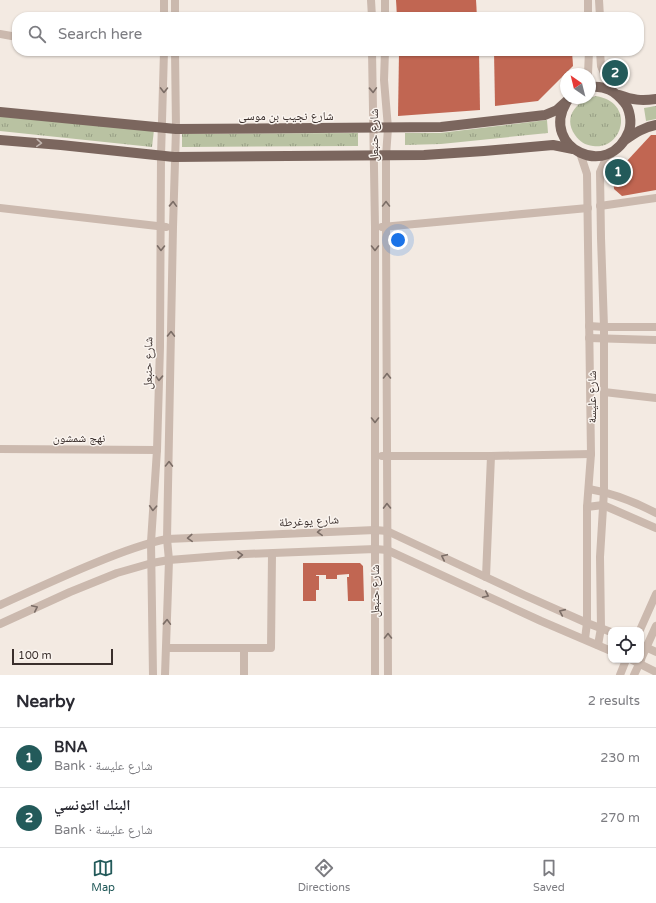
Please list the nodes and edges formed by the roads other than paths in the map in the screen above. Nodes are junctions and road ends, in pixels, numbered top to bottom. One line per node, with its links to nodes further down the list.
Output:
1 (164, 0): 7 (street)
2 (175, 0): 8 (street)
3 (372, 0): 9 (street)
4 (384, 0): 10 (street)
5 (588, 0): 11 (street)
6 (600, 0): 12 (street)
7 (164, 12)
8 (175, 12)
9 (372, 12)
10 (385, 12)
11 (588, 12)
12 (600, 12)
13 (0, 34): 14 (street)
14 (12, 36)
15 (164, 56): 29 (street, شارع حنبعل, one-way to 29)
16 (175, 56): 31 (street, شارع حنبعل)
17 (372, 56): 32 (street, شارع حنبعل, one-way to 32)
18 (385, 56): 30 (street, شارع حنبعل)
19 (589, 56): 21 (street)
20 (600, 56): 23 (street)
21 (588, 68)
22 (596, 87): 23 (main road)
23 (615, 93): 24 (main road); 34 (main road)
24 (656, 99)
25 (564, 104): 30 (main road, شارع نجيب بن موسى)
26 (566, 104): 35 (main road)
27 (0, 112): 29 (main road, شارع نجيب بن موسى)
28 (656, 125): 34 (main road)
29 (163, 128): 31 (main road, شارع نجيب بن موسى); 37 (street, شارع حنبعل)
30 (388, 128): 32 (main road, شارع نجيب بن موسى); 39 (street, شارع حنبعل)
31 (176, 129): 32 (main road, شارع نجيب بن موسى); 40 (street, شارع حنبعل)
32 (374, 129): 38 (street, شارع حنبعل)
33 (0, 140): 37 (main road, one-way to 37)
34 (625, 140): 36 (main road)
35 (577, 151): 36 (main road); 39 (main road); 44 (street, شارع عليسة)
36 (612, 152): 42 (street, شارع عليسة)
37 (162, 156): 40 (main road); 45 (street, شارع حنبعل)
38 (375, 156): 39 (main road); 40 (main road); 47 (street, شارع حنبعل)
39 (386, 156): 48 (street, شارع حنبعل, one-way to 39)
40 (174, 157): 46 (street, شارع حنبعل, one-way to 40)
41 (656, 198): 42 (street)
42 (600, 206): 51 (street, شارع عليسة)
43 (0, 208): 45 (street)
44 (588, 208): 48 (street); 49 (street, شارع عليسة)
45 (162, 226): 46 (street); 58 (street, شارع حنبعل, one-way to 58)
46 (172, 227): 71 (street, شارع حنبعل, one-way to 46)
47 (375, 227): 48 (street); 60 (street, شارع حنبعل, one-way to 60)
48 (386, 227): 61 (street, شارع حنبعل, one-way to 48)
49 (589, 326): 51 (street); 52 (street, شارع عليسة)
50 (656, 327): 51 (street)
51 (604, 328): 53 (street, شارع عليسة)
52 (589, 338): 53 (street); 59 (street, شارع عليسة)
53 (604, 339): 54 (street); 55 (street, شارع عليسة)
54 (656, 340)
55 (604, 392): 56 (street); 64 (street, شارع عليسة)
56 (656, 398)
57 (0, 449): 58 (street, نهج شمشون)
58 (157, 450): 72 (street, شارع حنبعل, one-way to 72)
59 (591, 454): 62 (street); 63 (street, شارع عليسة)
60 (375, 456): 61 (street); 69 (street, شارع حنبعل)
61 (386, 456): 62 (street); 70 (street, شارع حنبعل, one-way to 61)
62 (491, 456): 78 (street)
63 (589, 489): 64 (street); 66 (street, شارع عليسة)
64 (604, 491): 65 (street, شارع عليسة); 67 (street)
65 (603, 506): 66 (street); 68 (street); 85 (street, شارع عليسة)
66 (588, 507): 81 (street, شارع عليسة)
67 (656, 513)
68 (656, 528)
69 (374, 530): 70 (street, شارع يوغرطة); 71 (street, شارع يوغرطة, one-way to 71); 73 (street, شارع حنبعل)
70 (387, 531): 74 (street, شارع حنبعل); 78 (street, شارع يوغرطة, one-way to 70)
71 (167, 539): 72 (street, شارع يوغرطة); 76 (street, شارع حنبعل)
72 (151, 542): 77 (street, شارع حنبعل); 80 (street, شارع يوغرطة)
73 (375, 549): 74 (street); 75 (street); 101 (street, شارع حنبعل)
74 (387, 550): 87 (street, one-way to 87); 102 (street, شارع حنبعل, one-way to 74)
75 (272, 554): 76 (street, one-way to 75); 91 (street)
76 (169, 560): 77 (street); 90 (street, شارع حنبعل, one-way to 76)
77 (152, 563): 82 (street, one-way to 77); 98 (street, شارع حنبعل)
78 (486, 577): 81 (street, شارع يوغرطة, one-way to 78)
79 (656, 594): 84 (street)
80 (0, 605)
81 (587, 623): 85 (street, شارع يوغرطة); 87 (street, شارع عليسة)
82 (0, 624)
83 (656, 626): 89 (street)
84 (641, 627)
85 (601, 628): 86 (street, شارع يوغرطة); 88 (street, شارع عليسة)
86 (608, 631)
87 (585, 639): 88 (street)
88 (598, 644): 92 (street)
89 (644, 646): 93 (street)
90 (166, 648): 91 (street); 99 (street, شارع حنبعل)
91 (244, 648): 100 (street)
92 (608, 649)
93 (656, 652)
94 (625, 663): 103 (street)
95 (637, 663): 104 (street)
96 (641, 663): 97 (street)
97 (656, 672)
98 (153, 675)
99 (165, 675)
100 (244, 675)
101 (375, 675)
102 (388, 675)
103 (620, 675)
104 (634, 675)

